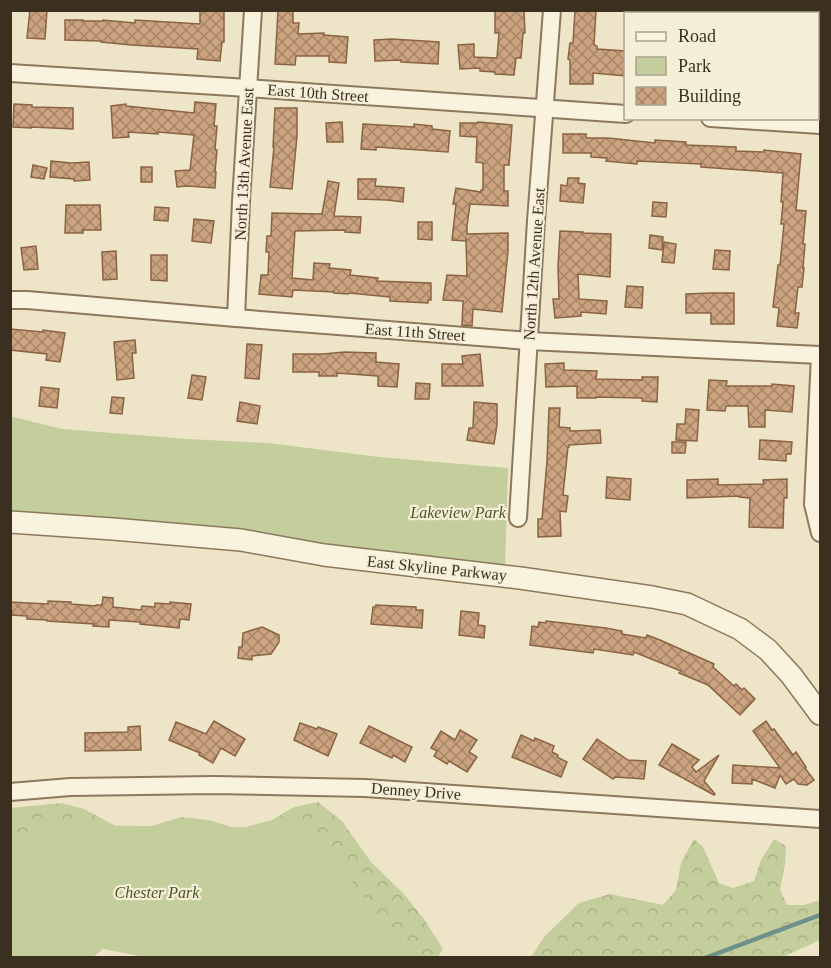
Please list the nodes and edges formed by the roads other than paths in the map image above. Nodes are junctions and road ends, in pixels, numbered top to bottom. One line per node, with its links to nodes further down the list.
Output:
1 (253, 10): 4 (street, North 13th Avenue East)
2 (552, 10): 5 (street, North 12th Avenue East)
3 (10, 74): 4 (street, East 10th Street)
4 (248, 88): 5 (street, East 10th Street); 10 (street, North 13th Avenue East)
5 (544, 109): 6 (street, East 10th Street); 11 (street, North 12th Avenue East)
6 (624, 114)
7 (741, 120): 8 (street)
8 (820, 125)
9 (10, 300): 10 (street, East 11th Street)
10 (236, 318): 11 (street, East 11th Street)
11 (529, 341): 12 (street, East 11th Street); 13 (street, North 12th Avenue East)
12 (820, 355): 15 (street)
13 (518, 518)
14 (10, 522): 16 (street, East Skyline Parkway)
15 (820, 533)
16 (820, 714)
17 (10, 792): 18 (street, Denney Drive)
18 (820, 819)

